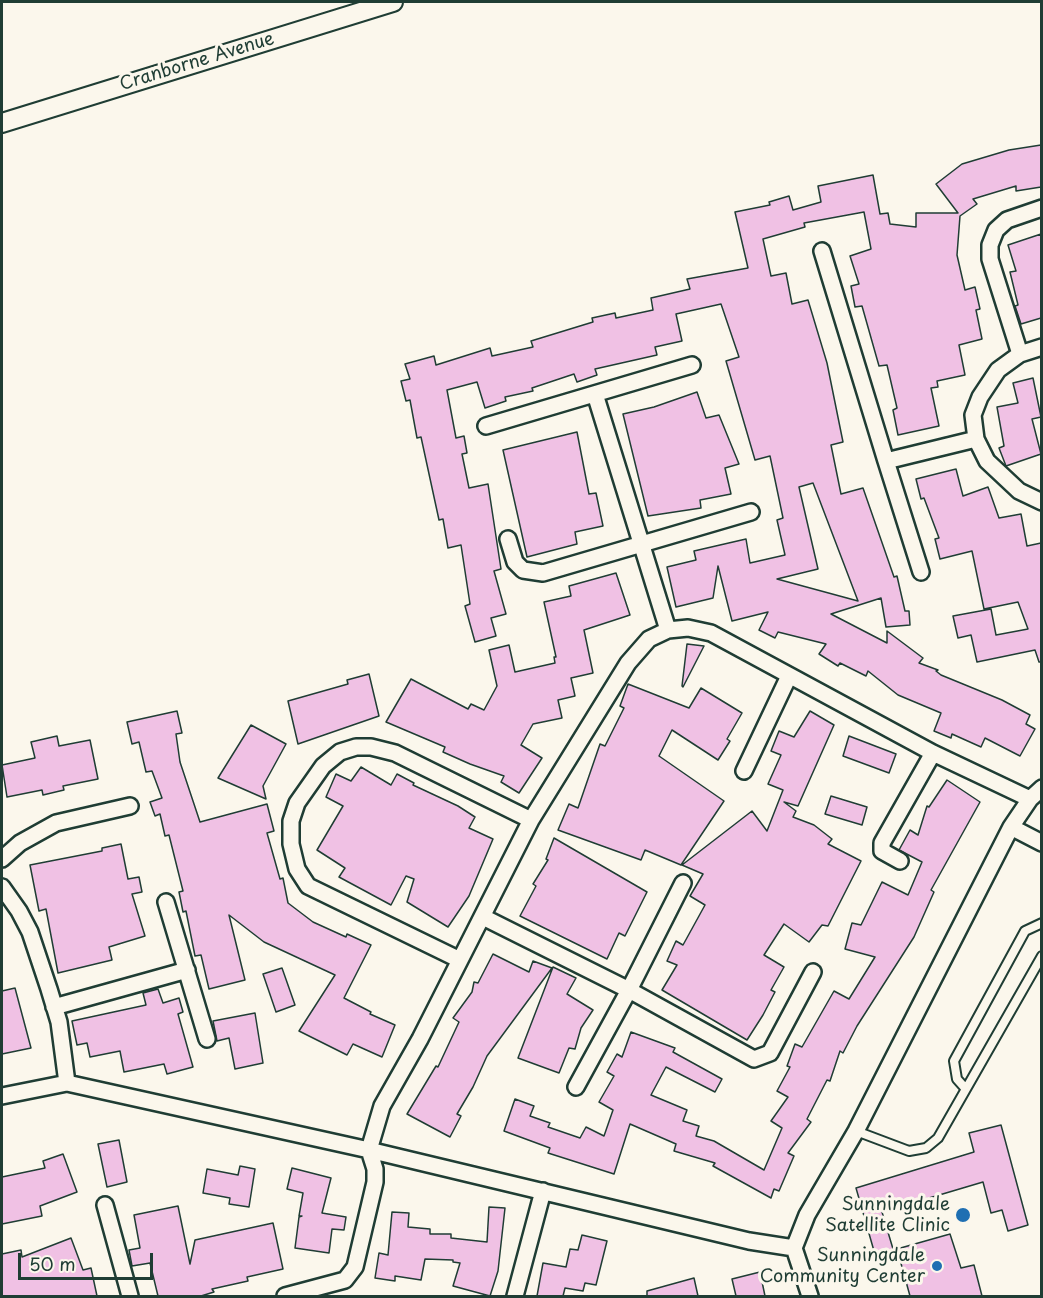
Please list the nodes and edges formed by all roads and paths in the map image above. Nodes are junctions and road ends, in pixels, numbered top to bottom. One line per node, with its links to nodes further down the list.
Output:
1 (393, 2): 2 (street, Cranborne Avenue)
2 (2, 123)
3 (1041, 208): 6 (street)
4 (822, 251): 11 (street)
5 (1041, 347): 6 (street)
6 (1020, 354): 10 (street)
7 (692, 365): 8 (street)
8 (595, 394): 9 (street); 15 (street)
9 (486, 426)
10 (976, 439): 11 (street); 12 (street)
11 (886, 461): 16 (street)
12 (1041, 502)
13 (751, 512): 15 (street)
14 (508, 539): 15 (street)
15 (642, 545): 17 (street)
16 (921, 572)
17 (668, 630): 18 (street); 23 (street)
18 (789, 676): 19 (street); 20 (street)
19 (933, 753): 21 (street); 27 (street)
20 (744, 771)
21 (1036, 794): 24 (street)
22 (130, 806): 26 (street)
23 (531, 820): 31 (street); 34 (street)
24 (1011, 827): 25 (street); 44 (street)
25 (1041, 843)
26 (2, 859)
27 (900, 861)
28 (683, 883): 37 (street)
29 (2, 887): 38 (street)
30 (166, 902): 35 (street)
31 (483, 917): 34 (street); 37 (street)
32 (1041, 923): 42 (lane)
33 (1041, 956): 42 (lane)
34 (459, 960): 45 (street)
35 (187, 970): 38 (street); 39 (street)
36 (813, 972): 37 (street)
37 (629, 990): 41 (street)
38 (54, 1007): 40 (street)
39 (207, 1039)
40 (67, 1083): 43 (street); 45 (street)
41 (576, 1087)
42 (965, 1088): 44 (lane)
43 (2, 1096)
44 (856, 1131): 48 (street)
45 (369, 1150): 46 (street); 50 (street)
46 (543, 1191): 48 (street); 51 (street)
47 (105, 1205): 49 (street)
48 (794, 1248): 52 (street)
49 (130, 1296)
50 (285, 1296)
51 (514, 1296)
52 (810, 1296)

